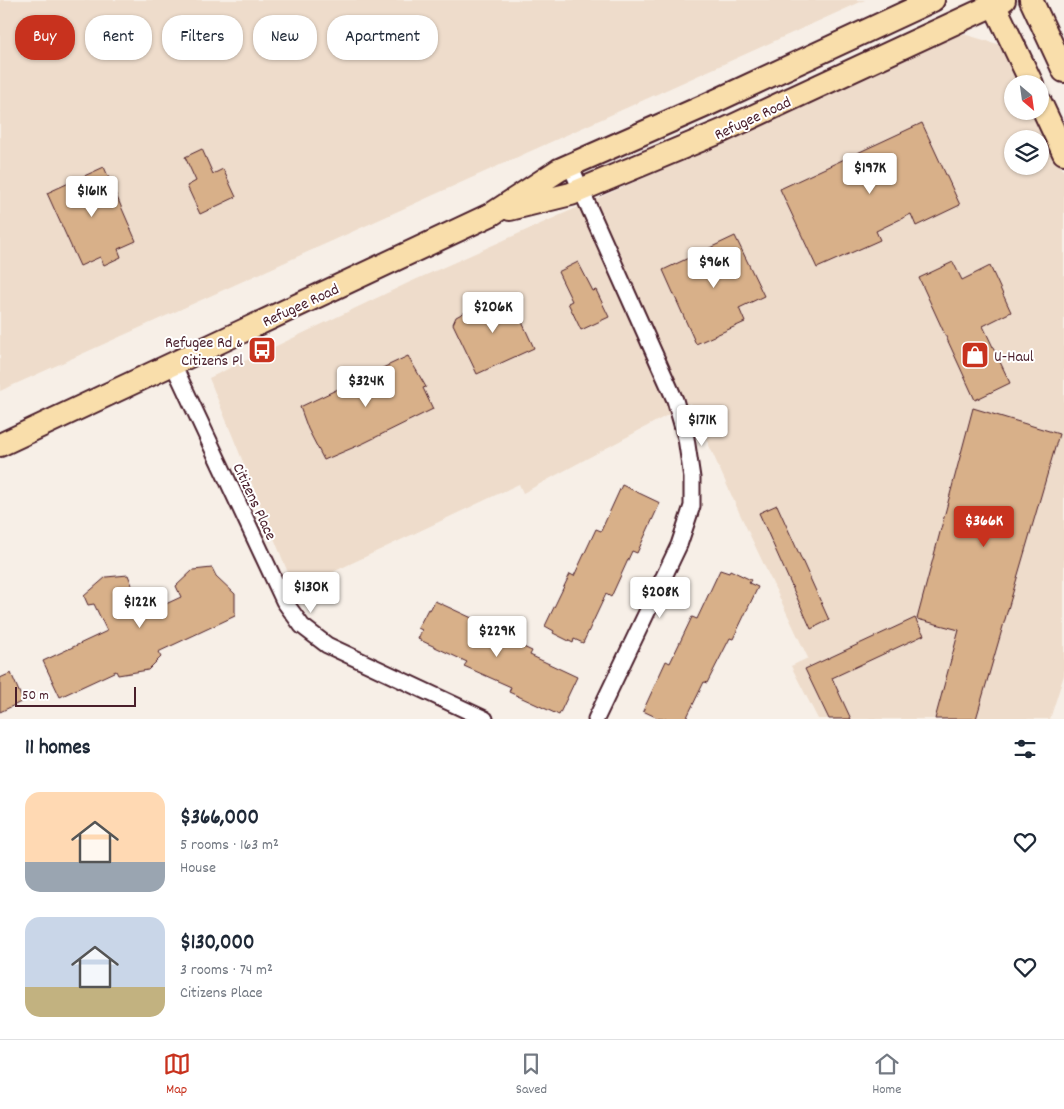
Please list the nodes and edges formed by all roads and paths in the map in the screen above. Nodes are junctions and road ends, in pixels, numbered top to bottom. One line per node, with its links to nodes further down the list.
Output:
1 (933, 0): 8 (main road, Refugee Road)
2 (1031, 0): 4 (main road)
3 (997, 2): 5 (main road); 9 (main road, Refugee Road)
4 (1064, 71)
5 (1028, 75)
6 (1048, 120): 7 (main road)
7 (1064, 153)
8 (570, 165): 9 (street); 10 (main road, Refugee Road)
9 (581, 190): 10 (main road, Refugee Road); 14 (street)
10 (492, 214): 11 (main road, Refugee Road)
11 (173, 364): 12 (main road, Refugee Road); 13 (street, Citizens Place)
12 (0, 445)
13 (485, 719)
14 (596, 719)

